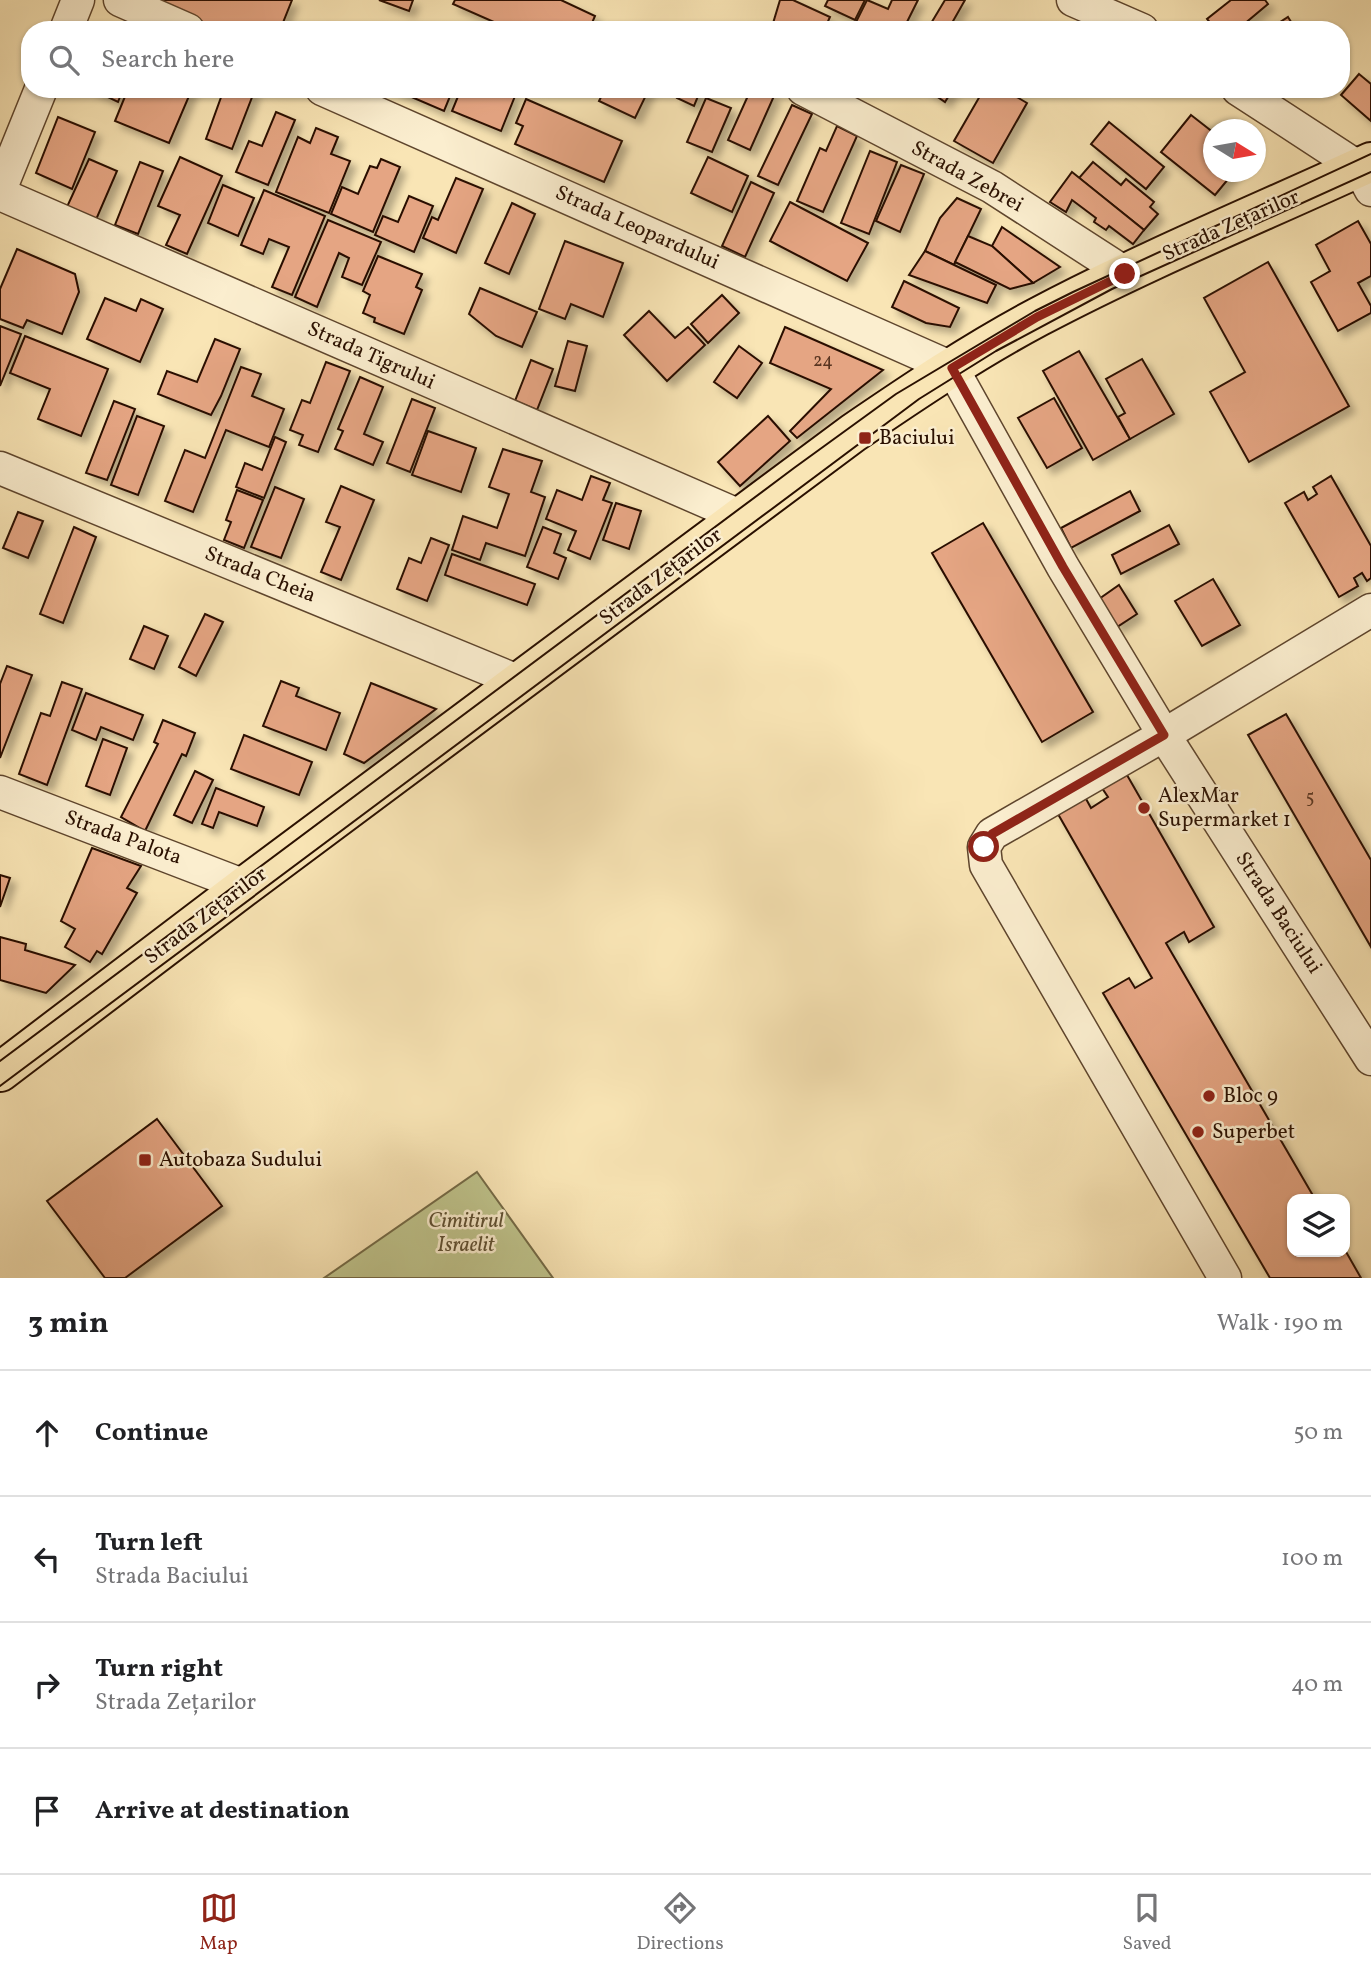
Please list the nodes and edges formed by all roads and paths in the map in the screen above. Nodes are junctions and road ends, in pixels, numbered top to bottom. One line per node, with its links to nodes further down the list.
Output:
1 (78, 0): 4 (street)
2 (120, 0): 5 (street)
3 (1073, 0): 6 (street)
4 (70, 21)
5 (168, 21)
6 (1121, 21)
7 (37, 98): 12 (street)
8 (342, 98): 14 (street, Strada Leopardului)
9 (820, 98): 13 (street, Strada Zebrei)
10 (1252, 98): 11 (street)
11 (1367, 173): 13 (main road, Strada Zețarilor)
12 (0, 192): 16 (street, Strada Tigrului)
13 (1125, 274): 14 (main road, Strada Zețarilor)
14 (952, 368): 16 (main road, Strada Zețarilor); 19 (street, Strada Baciului)
15 (0, 468): 18 (street, Strada Cheia)
16 (742, 517): 18 (main road, Strada Zețarilor)
17 (1371, 610): 19 (street)
18 (520, 682): 21 (main road, Strada Zețarilor)
19 (1164, 735): 22 (street, Strada Baciului); 24 (street)
20 (0, 792): 21 (street, Strada Palota)
21 (246, 886): 23 (main road, Strada Zețarilor)
22 (1371, 1059)
23 (0, 1072)
24 (1225, 1278)

